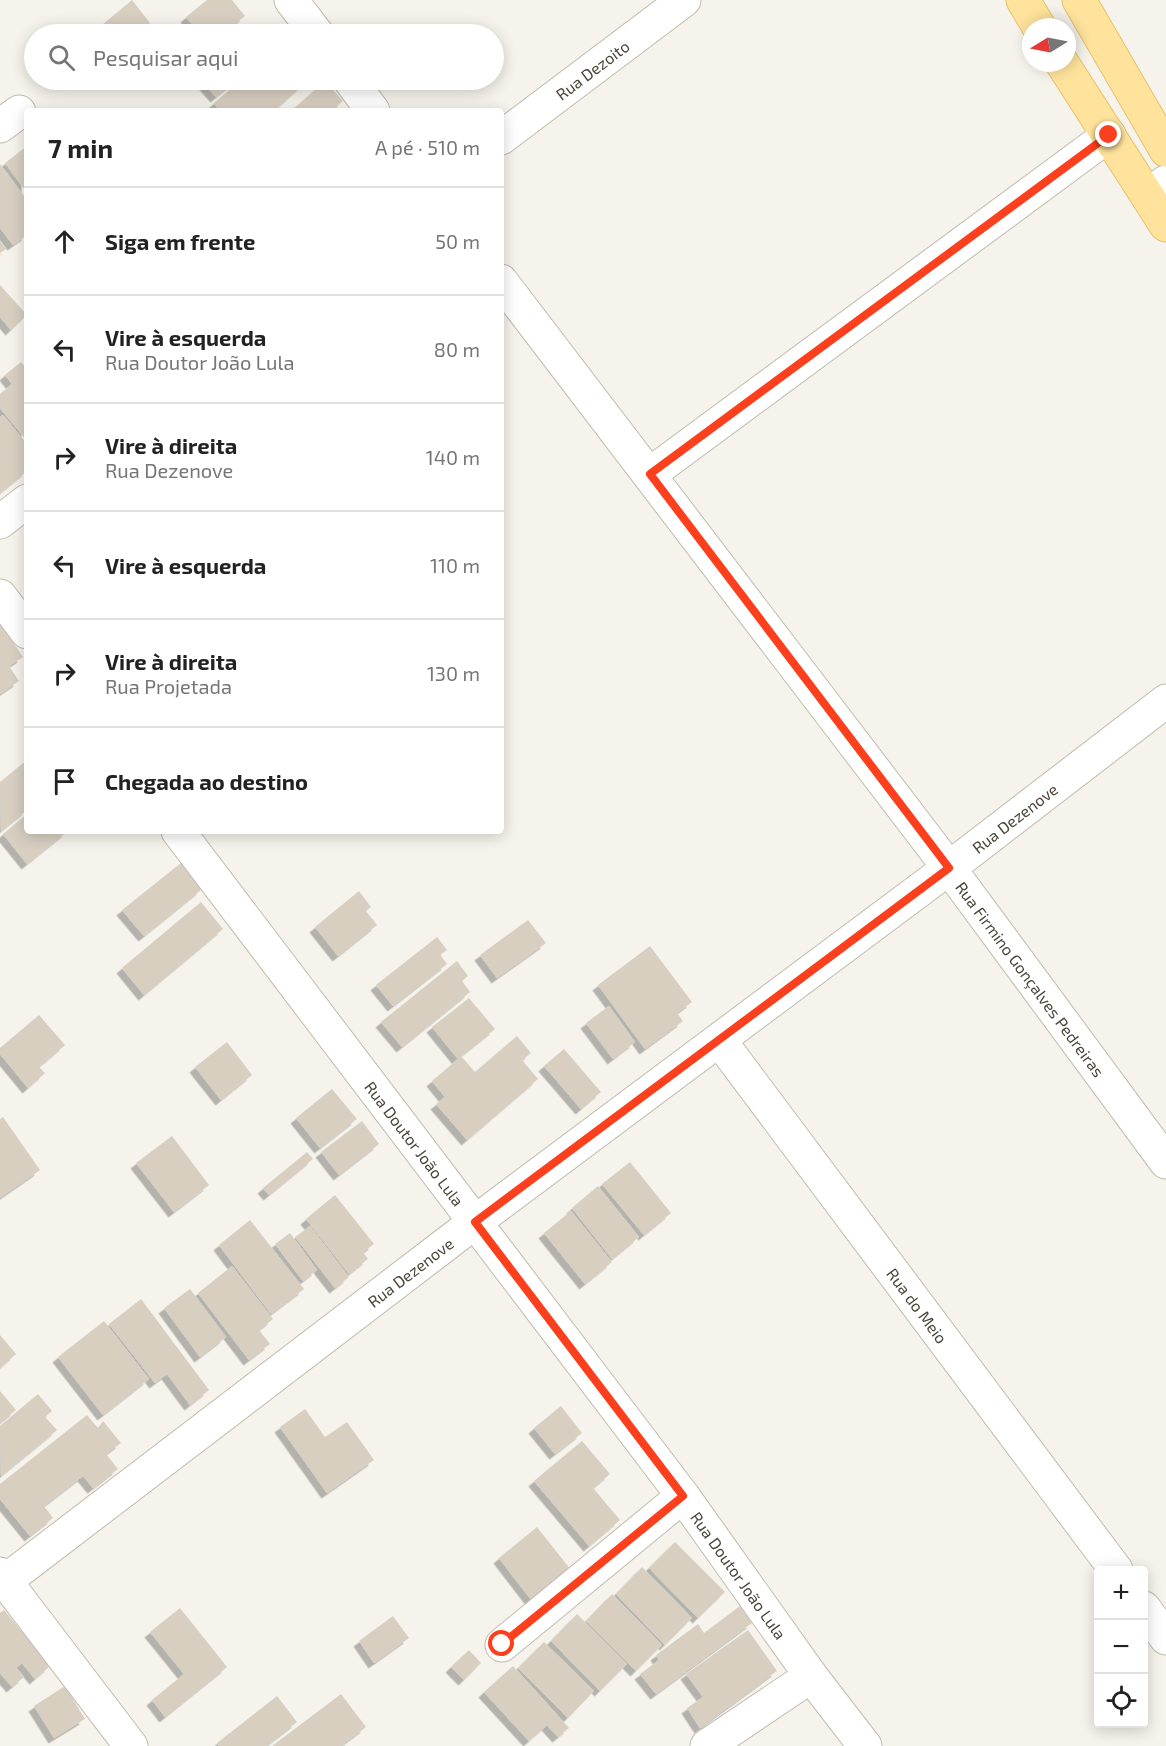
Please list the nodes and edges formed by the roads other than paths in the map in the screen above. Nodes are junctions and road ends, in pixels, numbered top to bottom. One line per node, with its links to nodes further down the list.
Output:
1 (291, 0): 6 (street)
2 (684, 0): 11 (street, Rua Dezoito)
3 (1023, 0): 5 (main road)
4 (1076, 12): 12 (main road)
5 (1034, 18)
6 (309, 24)
7 (1068, 72): 10 (main road)
8 (357, 90): 9 (street)
9 (371, 108)
10 (1109, 135): 13 (main road); 16 (street)
11 (504, 136)
12 (1166, 150)
13 (1157, 189): 14 (main road)
14 (1166, 225)
15 (504, 285): 16 (street, Rua Firmino Gonçalves Pedreiras)
16 (650, 474): 23 (street, Rua Firmino Gonçalves Pedreiras)
17 (24, 503): 18 (street)
18 (0, 522)
19 (0, 596): 20 (street)
20 (24, 628)
21 (1166, 701): 23 (street, Rua Dezenove)
22 (180, 834): 26 (street, Rua Doutor João Lula)
23 (949, 868): 24 (street, Rua Dezenove); 25 (street, Rua Firmino Gonçalves Pedreiras)
24 (720, 1041): 26 (street, Rua Dezenove); 28 (street, Rua do Meio)
25 (1166, 1162)
26 (475, 1222): 27 (street, Rua Doutor João Lula); 29 (street, Rua Dezenove)
27 (683, 1496): 32 (street); 33 (street, Rua Doutor João Lula)
28 (1113, 1566)
29 (2, 1580): 34 (street)
30 (1148, 1615): 31 (street)
31 (1166, 1638)
32 (502, 1644)
33 (811, 1676): 35 (street); 36 (street, Rua Doutor João Lula)
34 (131, 1746)
35 (707, 1746)
36 (865, 1746)

